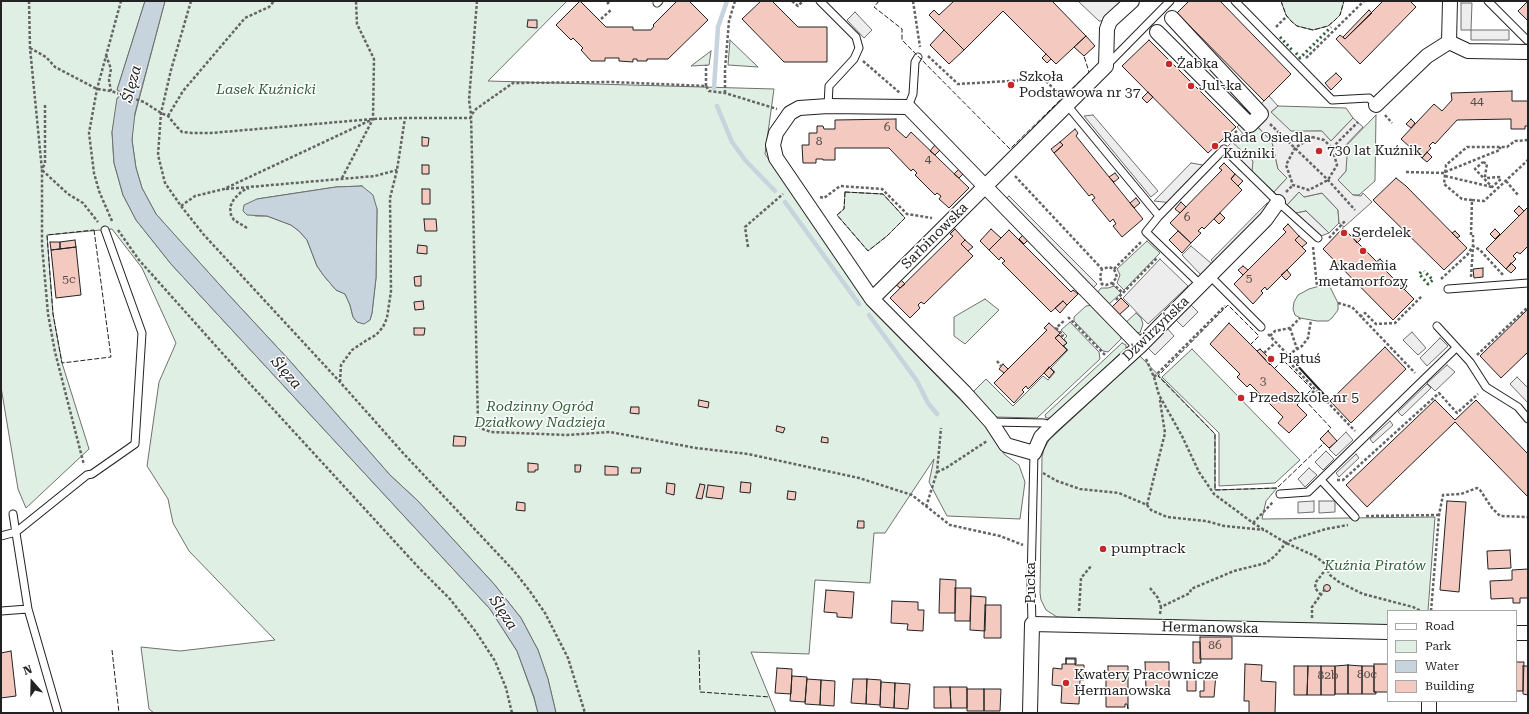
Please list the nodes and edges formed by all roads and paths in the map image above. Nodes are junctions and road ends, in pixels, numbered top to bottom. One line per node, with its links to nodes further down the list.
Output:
1 (29, 1): 29 (path)
2 (120, 1): 32 (path)
3 (192, 1): 47 (path)
4 (274, 1): 50 (path)
5 (356, 1): 53 (path)
6 (477, 1): 51 (path)
7 (610, 1): 20 (path)
8 (735, 1): 41 (path)
9 (792, 1): 10 (path)
10 (803, 1)
11 (820, 1): 33 (lane)
12 (914, 1): 31 (path)
13 (1132, 1): 36 (street)
14 (1170, 1): 36 (lane)
15 (1235, 1): 25 (lane)
16 (1364, 1): 27 (path)
17 (1450, 1): 26 (street)
18 (1488, 1): 21 (lane)
19 (1500, 1): 21 (lane)
20 (607, 4)
21 (1494, 6): 28 (lane)
22 (612, 9): 24 (path)
23 (1287, 16): 25 (path)
24 (601, 19)
25 (1268, 34): 37 (lane)
26 (1449, 42): 28 (street); 45 (street)
27 (1318, 46): 30 (path); 37 (path)
28 (1527, 46)
29 (30, 48): 39 (path); 63 (path)
30 (1322, 50)
31 (924, 52): 34 (path); 42 (path)
32 (106, 55): 39 (path); 40 (path)
33 (857, 55): 43 (path); 46 (lane)
34 (918, 57): 43 (lane)
35 (706, 65): 38 (path)
36 (1106, 66): 42 (street, Sarbinowska)
37 (1299, 66): 45 (lane)
38 (706, 86): 41 (path); 51 (path)
39 (97, 89): 40 (path); 83 (path)
40 (111, 91): 47 (path)
41 (725, 92): 48 (path)
42 (1065, 101): 62 (street, Sarbinowska); 81 (lane)
43 (909, 104): 46 (street); 71 (street)
44 (45, 105): 63 (path)
45 (1376, 105)
46 (828, 106): 48 (street)
47 (161, 113): 50 (path); 79 (path)
48 (790, 113): 70 (street)
49 (1261, 114): 55 (street); 55 (street); 59 (path)
50 (168, 116): 53 (path)
51 (471, 116): 52 (path); 152 (path)
52 (405, 118): 53 (path); 64 (path)
53 (373, 119): 67 (path); 74 (path)
54 (1358, 122): 60 (path)
55 (1250, 125): 57 (path)
56 (1528, 140): 58 (path)
57 (1222, 144)
58 (1500, 147): 66 (path); 66 (path)
59 (1296, 148): 60 (path); 68 (path); 68 (path)
60 (1332, 148): 68 (path)
61 (1528, 160): 69 (path)
62 (1005, 166): 71 (street, Sarbinowska); 94 (path)
63 (42, 170): 87 (path); 148 (path)
64 (397, 170): 67 (path); 135 (path)
65 (1406, 172): 66 (path)
66 (1445, 174): 73 (path); 77 (path)
67 (342, 178): 72 (path)
68 (1328, 180): 80 (path)
69 (1506, 181): 75 (path); 77 (path)
70 (795, 185): 76 (street); 91 (path)
71 (985, 186): 84 (street, Sarbinowska); 106 (street)
72 (252, 187): 74 (path); 86 (path)
73 (1492, 187): 73 (path)
74 (224, 189): 79 (path)
75 (1518, 195)
76 (804, 199): 84 (path); 108 (street)
77 (1472, 200): 90 (path)
78 (1278, 202): 81 (lane); 89 (lane); 96 (street, Dźwirzyńska)
79 (181, 206): 135 (path)
80 (1355, 210)
81 (1159, 216): 88 (lane)
82 (1346, 220): 89 (path)
83 (113, 222)
84 (946, 224): 108 (street, Sarbinowska)
85 (116, 228): 184 (path)
86 (247, 228)
87 (105, 230): 148 (lane)
88 (1149, 235): 92 (lane); 95 (path)
89 (1318, 238)
90 (1473, 246): 97 (path); 101 (path); 103 (path)
91 (748, 247)
92 (1165, 250): 96 (lane); 105 (path)
93 (1314, 253): 102 (path)
94 (1102, 269): 95 (path); 100 (path)
95 (1114, 269): 98 (path)
96 (1206, 280): 119 (lane); 124 (street, Dźwirzyńska)
97 (1440, 280)
98 (1112, 283): 100 (path); 105 (path)
99 (1528, 283): 101 (lane)
100 (1102, 284): 106 (path)
101 (1506, 285): 103 (lane)
102 (1317, 286)
103 (1471, 287): 104 (lane)
104 (1448, 289)
105 (1123, 293): 112 (path)
106 (1091, 296): 112 (street)
107 (1422, 296): 114 (path)
108 (872, 299): 143 (street)
109 (1228, 302): 134 (path)
110 (1338, 303): 114 (path)
111 (1528, 307): 131 (path)
112 (1105, 311): 124 (street)
113 (1068, 317): 129 (path)
114 (1360, 317): 133 (path)
115 (1300, 318): 120 (path)
116 (1065, 320): 122 (path)
117 (1311, 320): 126 (path)
118 (1437, 326): 125 (lane)
119 (1261, 327): 121 (path)
120 (1290, 328): 121 (path); 126 (path)
121 (1270, 336): 123 (path)
122 (1061, 337)
123 (1276, 342): 127 (path); 128 (path)
124 (1140, 346): 134 (path); 141 (street, Dźwirzyńska)
125 (1456, 348): 131 (lane); 144 (lane)
126 (1297, 349): 128 (path)
127 (1264, 354)
128 (1288, 355): 137 (path)
129 (1106, 356)
130 (997, 361): 132 (path)
131 (1470, 362): 136 (lane)
132 (1001, 366)
133 (1408, 366)
134 (1154, 377): 138 (path)
135 (340, 382): 185 (path)
136 (1486, 387): 140 (lane); 149 (path)
137 (1315, 390): 139 (path); 144 (path)
138 (1162, 400): 151 (path); 158 (path)
139 (1305, 400)
140 (1528, 419)
141 (1052, 426): 143 (lane); 145 (street, Dźwirzyńska)
142 (941, 428): 146 (path)
143 (994, 428): 145 (street); 146 (path)
144 (1362, 439): 149 (lane)
145 (1034, 454): 147 (lane, Pucka)
146 (937, 472): 152 (path)
147 (1033, 472): 151 (path); 164 (lane, Pucka)
148 (87, 475): 161 (lane)
149 (1323, 483): 150 (lane); 157 (lane)
150 (1280, 494): 158 (path)
151 (1147, 505): 160 (path)
152 (926, 507): 164 (path)
153 (14, 514): 161 (lane)
154 (1440, 515): 155 (path); 156 (path); 173 (path)
155 (1367, 516): 157 (path); 157 (path)
156 (1528, 517)
157 (1358, 518)
158 (1253, 523): 160 (path)
159 (1351, 524): 163 (path)
160 (1265, 530): 163 (path)
161 (16, 532): 162 (lane); 171 (lane)
162 (1, 536)
163 (1286, 543): 166 (path); 170 (path)
164 (1031, 546): 175 (lane, Pucka)
165 (1092, 565): 176 (path)
166 (1326, 569): 169 (path); 172 (path)
167 (1150, 588): 170 (path)
168 (1325, 590): 169 (path)
169 (1321, 595): 178 (path)
170 (1161, 607): 177 (path)
171 (28, 609): 174 (lane); 183 (lane)
172 (1419, 610)
173 (1431, 610)
174 (1, 611)
175 (1032, 624): 176 (street, Hermanowska); 186 (street, Pucka)
176 (1079, 625): 177 (street, Hermanowska)
177 (1160, 627): 178 (street, Hermanowska)
178 (1312, 630): 179 (street, Hermanowska)
179 (1387, 632)
180 (1517, 633): 181 (street)
181 (1528, 633)
182 (1429, 702): 187 (street)
183 (58, 713)
184 (512, 713)
185 (585, 713)
186 (1030, 713)
187 (1429, 713)

